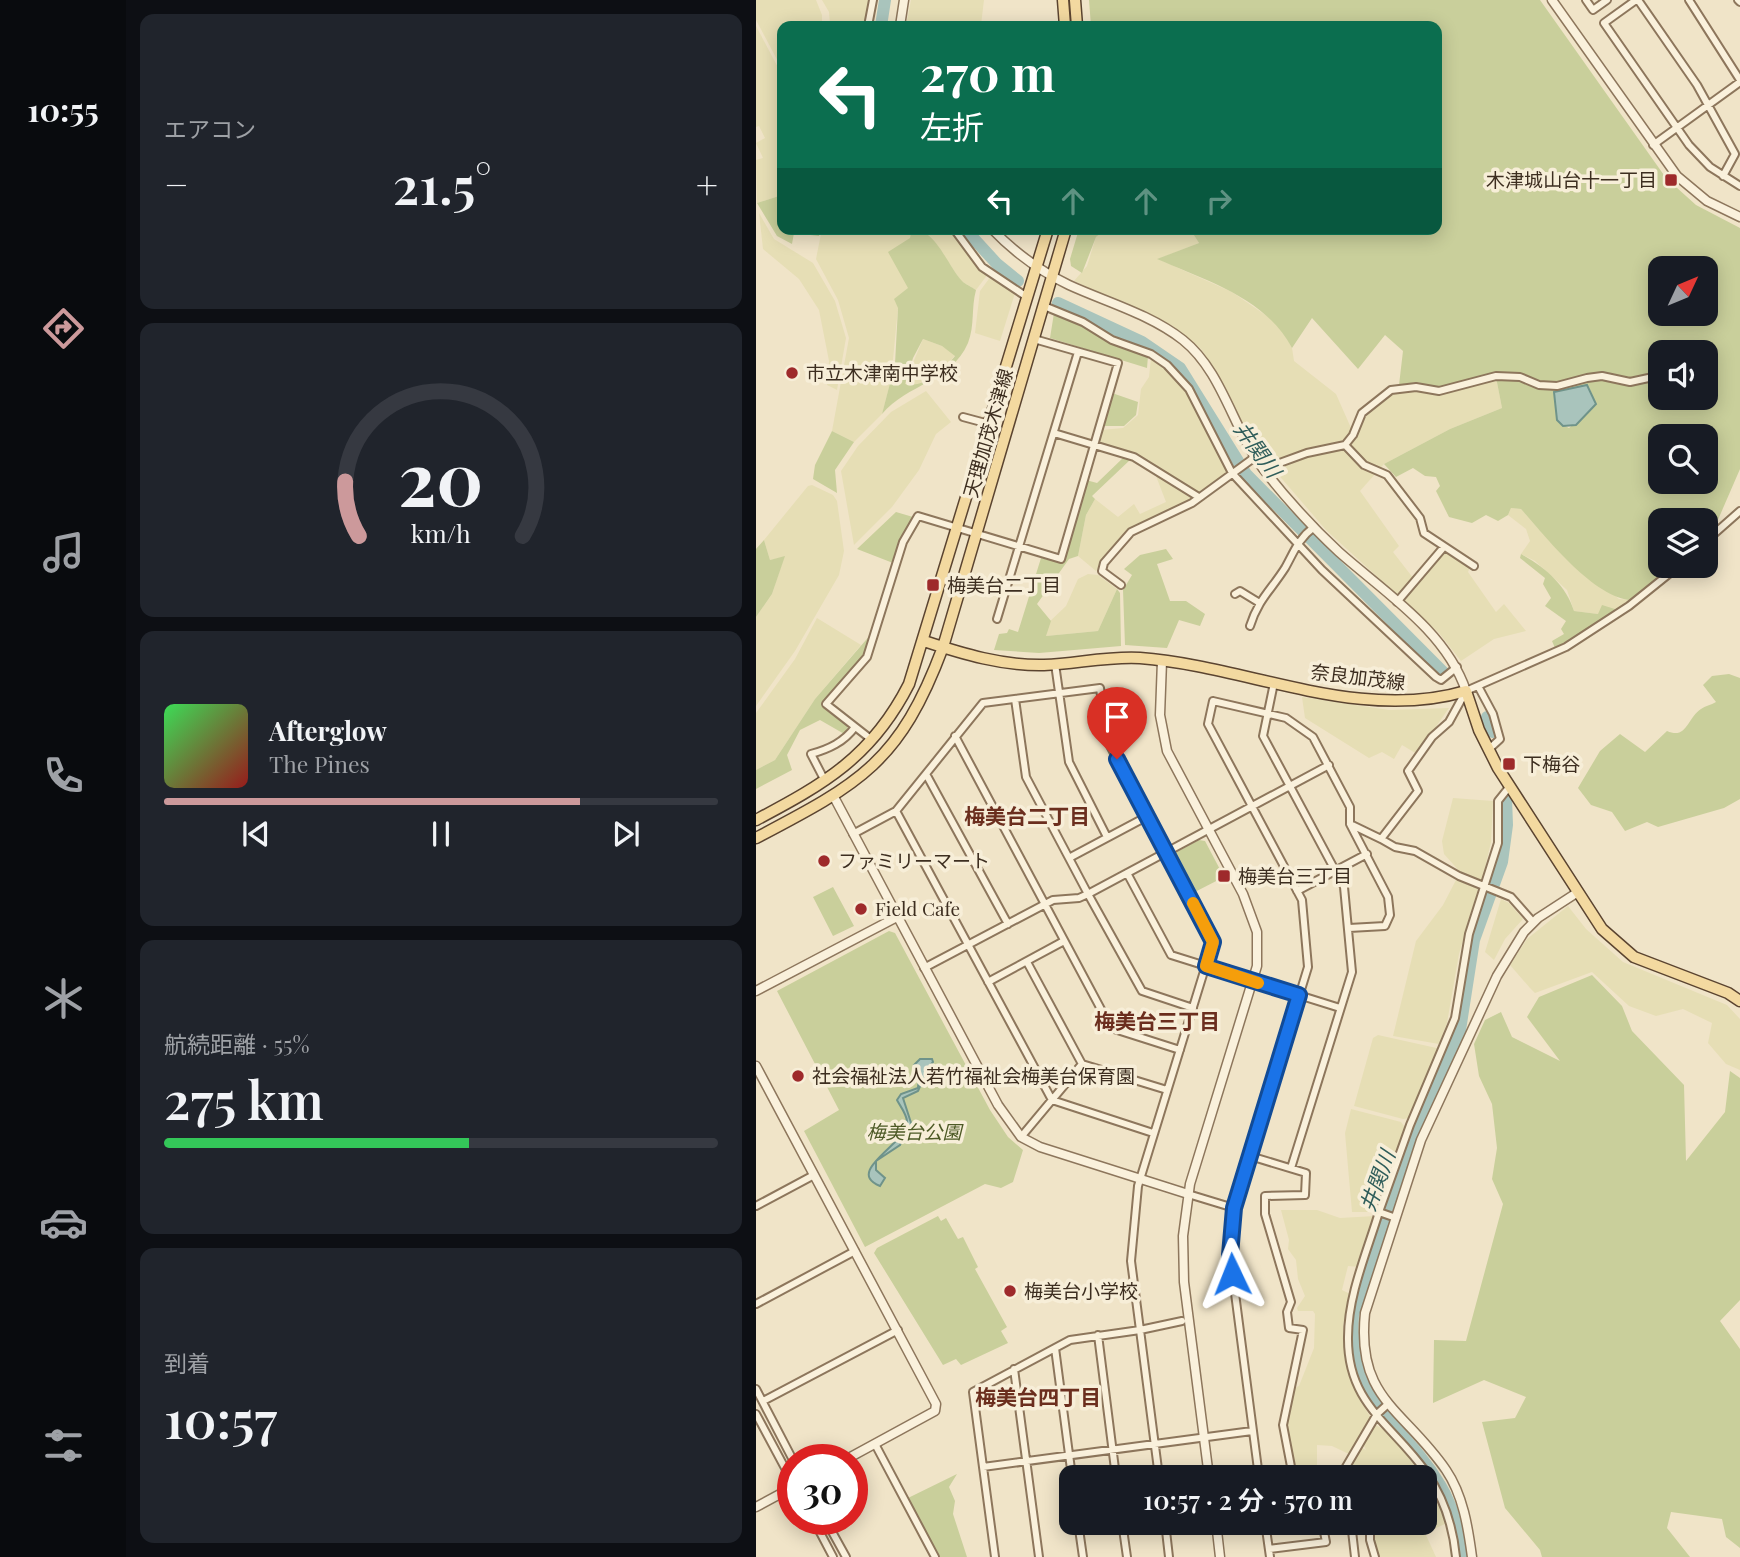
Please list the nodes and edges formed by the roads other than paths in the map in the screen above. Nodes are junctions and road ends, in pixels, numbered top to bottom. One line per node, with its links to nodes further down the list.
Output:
1 (873, 0): 10 (street)
2 (1063, 0): 12 (main road)
3 (1075, 0): 13 (main road)
4 (1552, 0): 17 (street)
5 (1586, 0): 6 (street)
6 (1607, 0)
7 (1637, 0): 15 (street); 16 (street)
8 (1689, 0): 14 (street)
9 (901, 1): 11 (street)
10 (870, 21)
11 (900, 21)
12 (1065, 21)
13 (1077, 21)
14 (1740, 81): 15 (street)
15 (1709, 105): 16 (street); 18 (street)
16 (1676, 128): 17 (street); 18 (street)
17 (1653, 145): 20 (street)
18 (1723, 176): 19 (street)
19 (1740, 186)
20 (1740, 217)
21 (958, 235): 27 (street)
22 (999, 235): 25 (street)
23 (1046, 235): 25 (main road, 天理加茂木津線)
24 (1064, 235): 26 (main road, 天理加茂木津線)
25 (1037, 266): 26 (street); 27 (main road, 天理加茂木津線)
26 (1053, 275): 28 (main road, 天理加茂木津線); 37 (street)
27 (1027, 297): 33 (main road, 天理加茂木津線)
28 (1044, 306): 29 (main road, 天理加茂木津線); 39 (street)
29 (1034, 338): 30 (street); 45 (main road, 天理加茂木津線)
30 (1079, 352): 34 (street); 35 (street)
31 (1648, 378): 36 (street)
32 (963, 417): 33 (street)
33 (989, 424): 42 (main road, 天理加茂木津線)
34 (1054, 433): 35 (street); 47 (street)
35 (1093, 445): 40 (street); 47 (street)
36 (1345, 445): 38 (street); 48 (street)
37 (1252, 459): 38 (street); 39 (street)
38 (1263, 469): 43 (street)
39 (1232, 473): 40 (street); 46 (street)
40 (1197, 496): 51 (street)
41 (1740, 511): 44 (street)
42 (958, 530): 45 (street); 57 (main road, 天理加茂木津線); 68 (street)
43 (1311, 530): 46 (street); 54 (street)
44 (1718, 530)
45 (976, 534): 47 (street); 58 (main road, 天理加茂木津線)
46 (1296, 544): 53 (street); 61 (street)
47 (1020, 547): 55 (street)
48 (1443, 548): 49 (street); 54 (street)
49 (1474, 566)
50 (1664, 578): 63 (street)
51 (1121, 585)
52 (1235, 594): 53 (street)
53 (1258, 602): 56 (street)
54 (1397, 602): 61 (street)
55 (997, 619)
56 (1250, 626)
57 (924, 641): 58 (main road, 奈良加茂線); 70 (main road)
58 (943, 647): 60 (main road, 奈良加茂線); 77 (main road)
59 (1161, 661): 60 (main road, 奈良加茂線); 62 (main road, 奈良加茂線); 83 (street)
60 (1055, 664): 65 (street)
61 (1457, 667): 64 (street)
62 (1274, 683): 64 (main road, 奈良加茂線); 67 (street)
63 (1478, 686): 64 (street); 71 (street)
64 (1466, 691): 71 (main road); 87 (street)
65 (1058, 693): 66 (street); 80 (street); 85 (street)
66 (1015, 699): 69 (street); 90 (street)
67 (1268, 715): 72 (street); 75 (street); 78 (street)
68 (855, 727): 70 (street); 74 (street)
69 (955, 736): 73 (street); 97 (street)
70 (872, 740): 74 (main road)
71 (1488, 750): 76 (main road)
72 (1329, 765): 75 (street); 82 (street)
73 (926, 774): 79 (street); 100 (street)
74 (826, 782): 81 (main road)
75 (1290, 786): 78 (street); 91 (street)
76 (1510, 786): 93 (street); 95 (main road)
77 (834, 797): 84 (street); 86 (main road)
78 (1251, 807): 83 (street); 94 (street)
79 (896, 811): 84 (street); 103 (street)
80 (1146, 817): 85 (street); 88 (street)
81 (756, 820)
82 (1350, 824): 87 (street); 89 (street)
83 (1208, 829): 88 (street); 107 (street)
84 (853, 834): 98 (street)
85 (1107, 836): 90 (street)
86 (756, 838)
87 (1381, 839): 93 (street)
88 (1166, 852): 92 (street); 105 (street)
89 (1367, 854): 91 (street); 101 (street)
90 (1069, 858): 96 (street)
91 (1335, 870): 94 (street); 101 (street)
92 (1127, 873): 96 (street); 105 (street)
93 (1486, 887): 99 (street); 128 (street)
94 (1297, 891): 110 (street)
95 (1578, 892): 99 (street); 111 (main road)
96 (1088, 894): 97 (street); 112 (street)
97 (1046, 905): 100 (street); 102 (street)
98 (897, 917): 106 (street); 109 (street)
99 (1533, 922): 128 (street)
100 (1008, 925): 103 (street)
101 (1349, 928): 113 (street)
102 (1064, 941): 104 (street); 114 (street)
103 (969, 947): 106 (street); 108 (street)
104 (1027, 962): 108 (street); 115 (street)
105 (1206, 966): 107 (street); 112 (street)
106 (924, 968): 120 (street)
107 (1252, 981): 110 (street); 125 (street)
108 (988, 982): 118 (street)
109 (756, 991)
110 (1299, 995): 113 (street); 121 (street)
111 (1740, 1001)
112 (1193, 1008): 114 (street)
113 (1340, 1008): 122 (street)
114 (1180, 1050): 117 (street)
115 (1082, 1064): 117 (street); 118 (street)
116 (756, 1066): 123 (street)
117 (1167, 1090): 119 (street)
118 (1052, 1100): 119 (street); 120 (street)
119 (1153, 1133): 124 (street)
120 (1021, 1137): 124 (street)
121 (1250, 1156): 122 (street); 127 (street)
122 (1291, 1168): 156 (street)
123 (814, 1175): 126 (street); 129 (street)
124 (1140, 1179): 125 (street); 133 (street)
125 (1188, 1194): 127 (street); 142 (street)
126 (756, 1206)
127 (1234, 1208): 141 (street)
128 (1386, 1214): 139 (street); 139 (street)
129 (855, 1251): 130 (street); 132 (street)
130 (756, 1304)
131 (1182, 1321): 133 (street)
132 (898, 1330): 138 (street); 144 (street)
133 (1140, 1330): 134 (street); 145 (street)
134 (1098, 1335): 135 (street); 147 (street)
135 (1055, 1348): 136 (street); 149 (street)
136 (1014, 1369): 150 (street); 158 (street)
137 (756, 1389): 138 (street)
138 (763, 1401): 143 (street)
139 (1380, 1411): 157 (street); 183 (street); 184 (street)
140 (756, 1414): 148 (street)
141 (1252, 1432): 142 (street); 155 (street)
142 (1204, 1438): 145 (street); 154 (street)
143 (785, 1444)
144 (875, 1444): 146 (street); 174 (street)
145 (1156, 1445): 147 (street); 153 (street)
146 (868, 1448)
147 (1113, 1450): 149 (street); 152 (street)
148 (777, 1454)
149 (1070, 1456): 150 (street); 151 (street)
150 (1026, 1462): 158 (street); 176 (street)
151 (1071, 1465)
152 (1115, 1465)
153 (1158, 1465)
154 (1207, 1465)
155 (1257, 1465)
156 (1291, 1465)
157 (1347, 1465)
158 (983, 1467): 175 (street)
159 (777, 1495): 160 (street)
160 (756, 1507)
161 (821, 1535): 172 (street)
162 (834, 1535): 173 (street)
163 (1079, 1535): 177 (street)
164 (1124, 1535): 178 (street)
165 (1166, 1535): 179 (street)
166 (1217, 1535): 180 (street)
167 (1267, 1535): 171 (street)
168 (1325, 1535): 171 (street)
169 (1352, 1535): 181 (street)
170 (1370, 1535): 182 (street)
171 (1269, 1553)
172 (833, 1557)
173 (846, 1557)
174 (935, 1557)
175 (995, 1557)
176 (1039, 1557)
177 (1083, 1557)
178 (1127, 1557)
179 (1169, 1557)
180 (1220, 1557)
181 (1355, 1557)
182 (1375, 1557)
183 (1456, 1557)
184 (1472, 1557)

